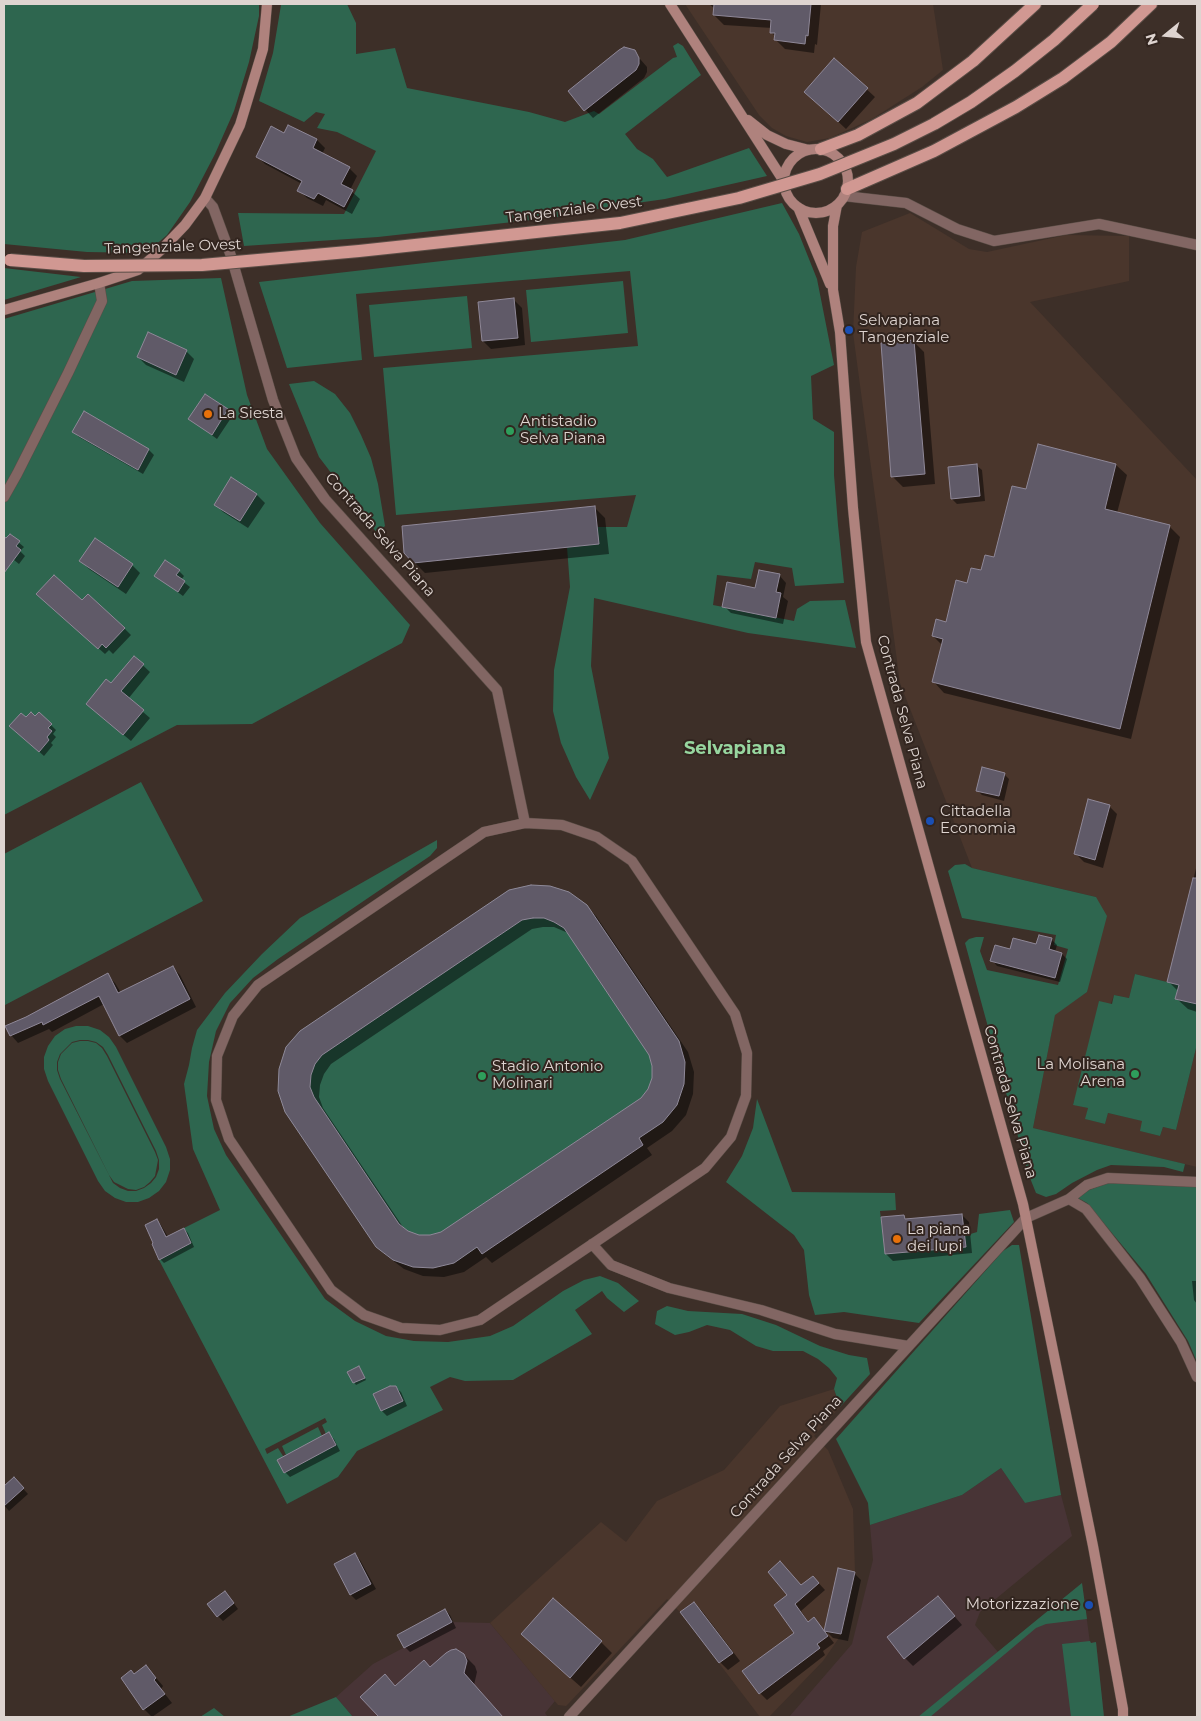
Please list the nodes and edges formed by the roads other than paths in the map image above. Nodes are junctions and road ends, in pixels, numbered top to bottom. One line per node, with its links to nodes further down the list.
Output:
1 (267, 4): 10 (street)
2 (670, 4): 6 (street)
3 (1035, 4): 7 (main road)
4 (1093, 4): 14 (main road, Tangenziale Ovest, bridge)
5 (1151, 4): 9 (main road)
6 (741, 115): 7 (street); 8 (street)
7 (815, 149): 8 (street); 9 (street)
8 (784, 183): 12 (street)
9 (846, 193): 11 (street); 13 (street)
10 (204, 198): 15 (street); 19 (street, Contrada Selva Piana)
11 (837, 205): 12 (street); 16 (street)
12 (798, 207): 16 (street)
13 (1197, 245)
14 (7, 259)
15 (99, 283): 17 (street); 18 (street)
16 (833, 290): 22 (street, Contrada Selva Piana)
17 (4, 310)
18 (4, 497)
19 (525, 823): 23 (street); 23 (street)
20 (1197, 1182): 21 (street)
21 (1069, 1199): 22 (street); 25 (street)
22 (1026, 1218): 24 (street, Contrada Selva Piana); 27 (street, Contrada Selva Piana)
23 (592, 1244): 24 (street)
24 (908, 1346): 26 (street, Contrada Selva Piana)
25 (1197, 1377)
26 (569, 1717)
27 (1123, 1717)

